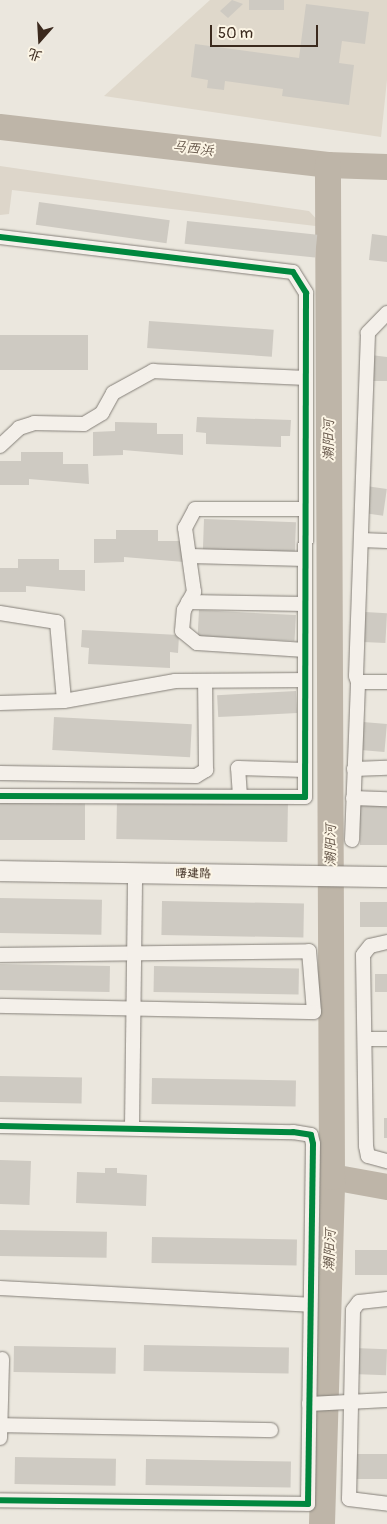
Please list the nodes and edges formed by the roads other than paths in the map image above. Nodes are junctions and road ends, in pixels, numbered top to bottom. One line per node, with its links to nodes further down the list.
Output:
1 (0, 237): 3 (street)
2 (387, 313): 6 (street)
3 (305, 378): 4 (street); 5 (street)
4 (0, 446)
5 (305, 510): 8 (street); 9 (street)
6 (361, 540): 7 (street); 16 (street)
7 (387, 541)
8 (190, 556): 9 (street); 10 (street)
9 (305, 559): 11 (street)
10 (188, 602): 11 (street); 13 (street)
11 (305, 604): 13 (street)
12 (0, 613): 18 (street)
13 (305, 650): 14 (street)
14 (305, 680): 15 (street); 22 (street)
15 (205, 681): 18 (street); 23 (street)
16 (358, 682): 17 (street); 21 (street)
17 (387, 682)
18 (64, 701): 19 (street)
19 (0, 703)
20 (387, 768): 21 (street)
21 (354, 769): 26 (street)
22 (305, 770): 25 (street); 25 (street)
23 (0, 773)
24 (0, 796): 25 (street)
25 (240, 796)
26 (354, 798): 27 (street); 28 (street)
27 (387, 799)
28 (352, 840)
29 (0, 871): 30 (street, 曙建路)
30 (135, 873): 31 (street, 曙建路); 33 (street)
31 (387, 877)
32 (387, 942): 37 (street)
33 (137, 952): 34 (street); 36 (street); 36 (street)
34 (0, 955)
35 (0, 1006): 36 (street)
36 (136, 1008): 40 (street)
37 (365, 1039): 38 (street); 41 (street)
38 (387, 1039)
39 (0, 1126): 40 (street)
40 (132, 1128): 44 (street)
41 (387, 1161)
42 (0, 1288): 44 (street)
43 (387, 1299): 47 (street)
44 (310, 1305): 48 (street)
45 (2, 1359): 49 (street)
46 (387, 1400): 47 (street)
47 (347, 1402): 48 (street); 53 (street)
48 (309, 1404): 52 (street)
49 (0, 1425): 50 (street); 51 (street)
50 (271, 1430)
51 (0, 1438)
52 (0, 1500)
53 (387, 1504)

